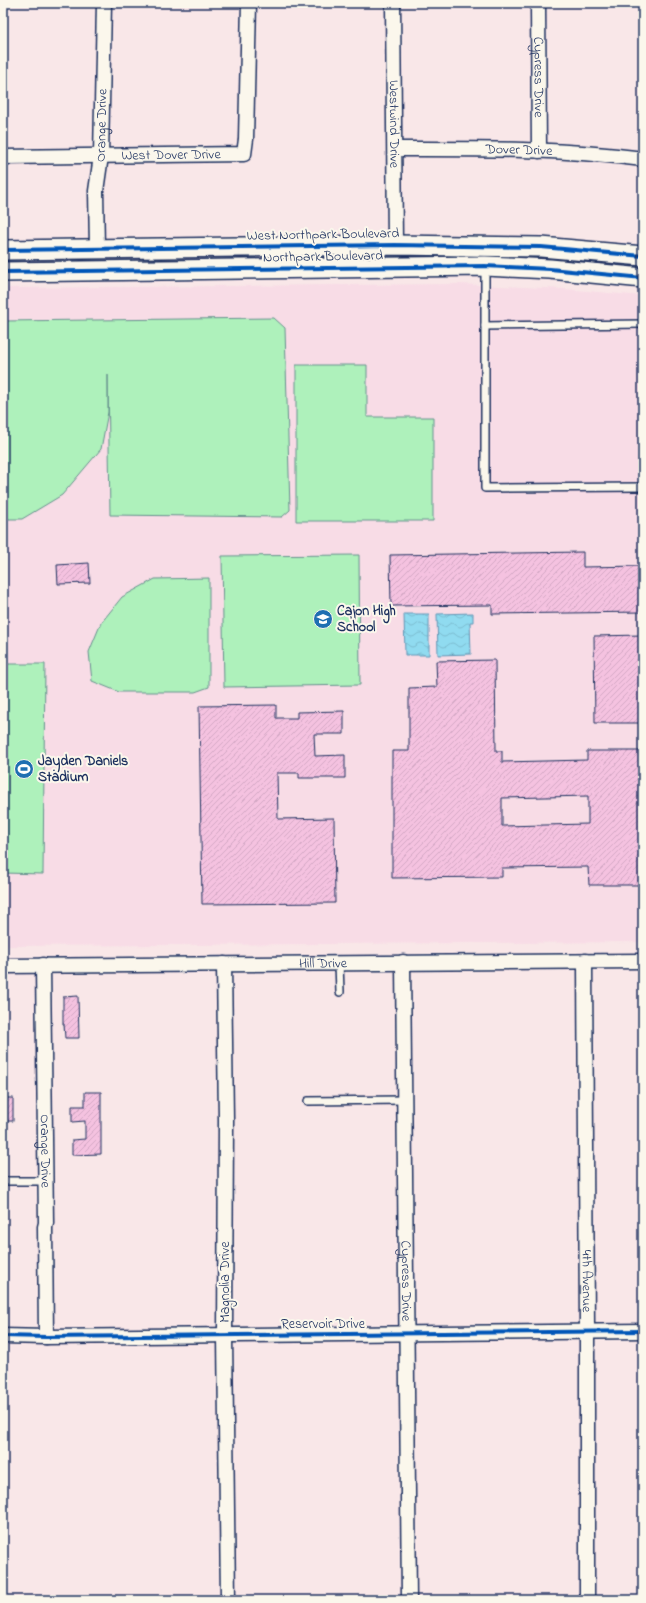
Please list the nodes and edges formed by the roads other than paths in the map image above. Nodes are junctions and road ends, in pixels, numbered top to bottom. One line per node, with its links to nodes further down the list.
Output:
1 (104, 3): 7 (street, Orange Drive)
2 (249, 3): 7 (street, West Dover Drive)
3 (393, 3): 5 (street, Westwind Drive)
4 (538, 3): 6 (street, Cypress Drive)
5 (394, 149): 6 (street, Dover Drive); 10 (street, Westwind Drive)
6 (539, 150): 9 (street, Dover Drive)
7 (101, 156): 8 (street, West Dover Drive); 11 (street, Orange Drive)
8 (3, 157)
9 (643, 159)
10 (395, 245): 11 (main road, West Northpark Boulevard); 13 (main road, West Northpark Boulevard)
11 (97, 248): 12 (main road, West Northpark Boulevard); 15 (main road)
12 (3, 250)
13 (643, 256)
14 (484, 266): 15 (main road, Northpark Boulevard); 17 (main road, Northpark Boulevard); 19 (lane)
15 (97, 271): 16 (main road, Northpark Boulevard)
16 (3, 272)
17 (643, 278)
18 (643, 324): 19 (lane)
19 (485, 326): 20 (lane)
20 (643, 487)
21 (585, 961): 22 (street, Hill Drive); 23 (street, Hill Drive); 34 (street, 4th Avenue)
22 (643, 961)
23 (403, 962): 24 (street, Hill Drive); 29 (street, Cypress Drive)
24 (339, 963): 25 (street, Hill Drive); 28 (lane)
25 (224, 964): 26 (street, Hill Drive); 37 (street, Magnolia Drive)
26 (43, 965): 27 (street, Hill Drive); 32 (street, Orange Drive)
27 (3, 966)
28 (340, 992)
29 (405, 1100): 30 (lane); 35 (street, Cypress Drive)
30 (308, 1102)
31 (3, 1181): 32 (lane)
32 (46, 1181): 38 (street, Orange Drive)
33 (643, 1331): 34 (street, Reservoir Drive)
34 (587, 1332): 35 (street, Reservoir Drive); 41 (street, 4th Avenue)
35 (407, 1335): 37 (street, Reservoir Drive); 40 (street, Cypress Drive)
36 (3, 1336): 38 (street, Reservoir Drive)
37 (225, 1336): 38 (street, Reservoir Drive); 39 (street, Magnolia Drive)
38 (46, 1337)
39 (228, 1600)
40 (409, 1600)
41 (587, 1600)

